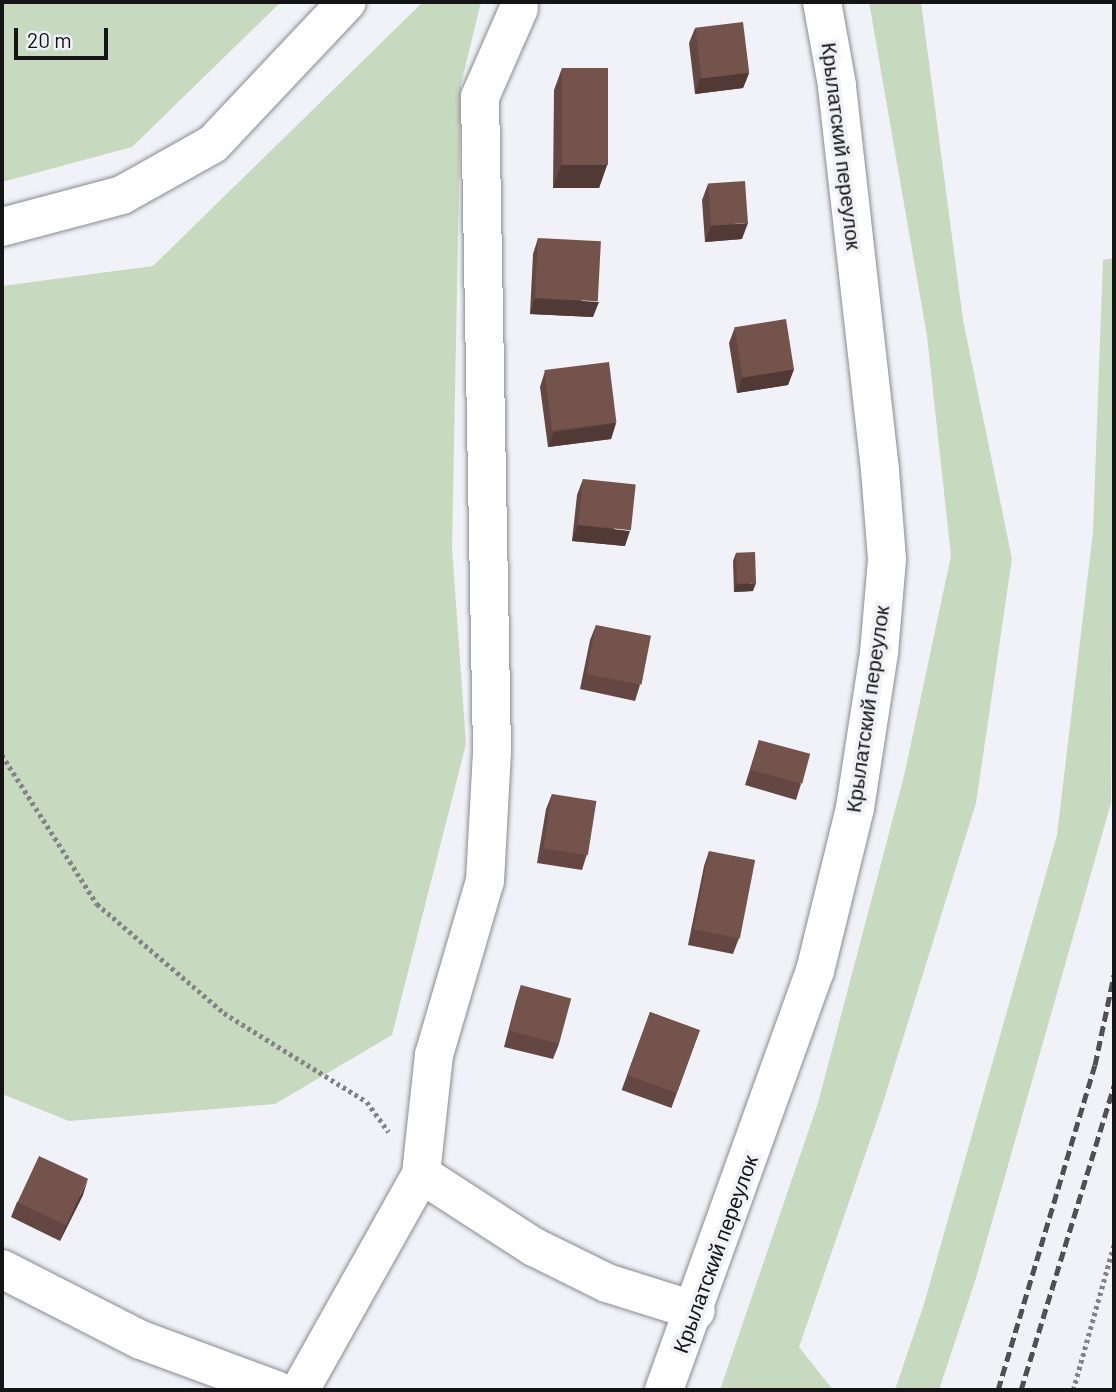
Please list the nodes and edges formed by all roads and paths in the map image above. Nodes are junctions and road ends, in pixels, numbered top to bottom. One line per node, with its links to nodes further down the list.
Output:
1 (347, 2): 4 (street)
2 (822, 2): 9 (street, Крылатский переулок)
3 (519, 8): 6 (street)
4 (2, 227)
5 (2, 755): 6 (path)
6 (421, 1174): 9 (street); 11 (street)
7 (1114, 1244): 13 (path)
8 (2, 1269): 10 (street)
9 (696, 1311): 12 (street, Крылатский переулок)
10 (276, 1390)
11 (300, 1390)
12 (664, 1390)
13 (1073, 1390)

